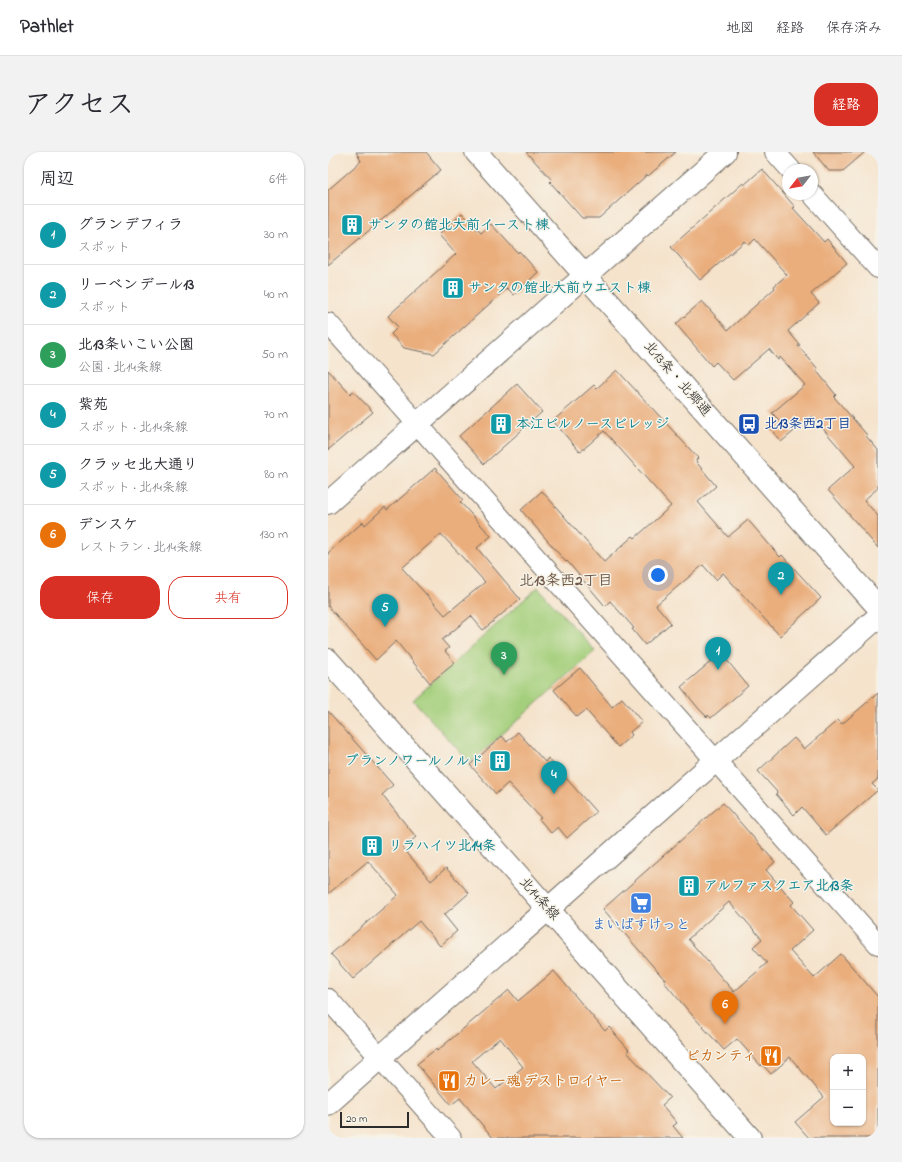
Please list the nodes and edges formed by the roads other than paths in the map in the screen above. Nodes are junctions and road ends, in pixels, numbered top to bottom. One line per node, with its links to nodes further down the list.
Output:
1 (476, 152): 7 (street, 北13条・北郷通)
2 (725, 152): 7 (street)
3 (775, 152): 4 (street)
4 (786, 164)
5 (817, 200): 6 (street)
6 (878, 268)
7 (586, 276): 9 (street); 11 (street, 北13条・北郷通)
8 (328, 323): 9 (street)
9 (418, 424): 10 (street); 14 (street)
10 (328, 503)
11 (878, 607)
12 (878, 617): 14 (street)
13 (328, 660): 15 (street, 北14条線)
14 (716, 761): 15 (street); 16 (street)
15 (547, 908): 18 (street); 21 (street, 北14条線)
16 (878, 944)
17 (328, 999): 18 (street)
18 (380, 1058): 19 (street); 20 (street)
19 (328, 1104)
20 (451, 1138)
21 (750, 1138)

